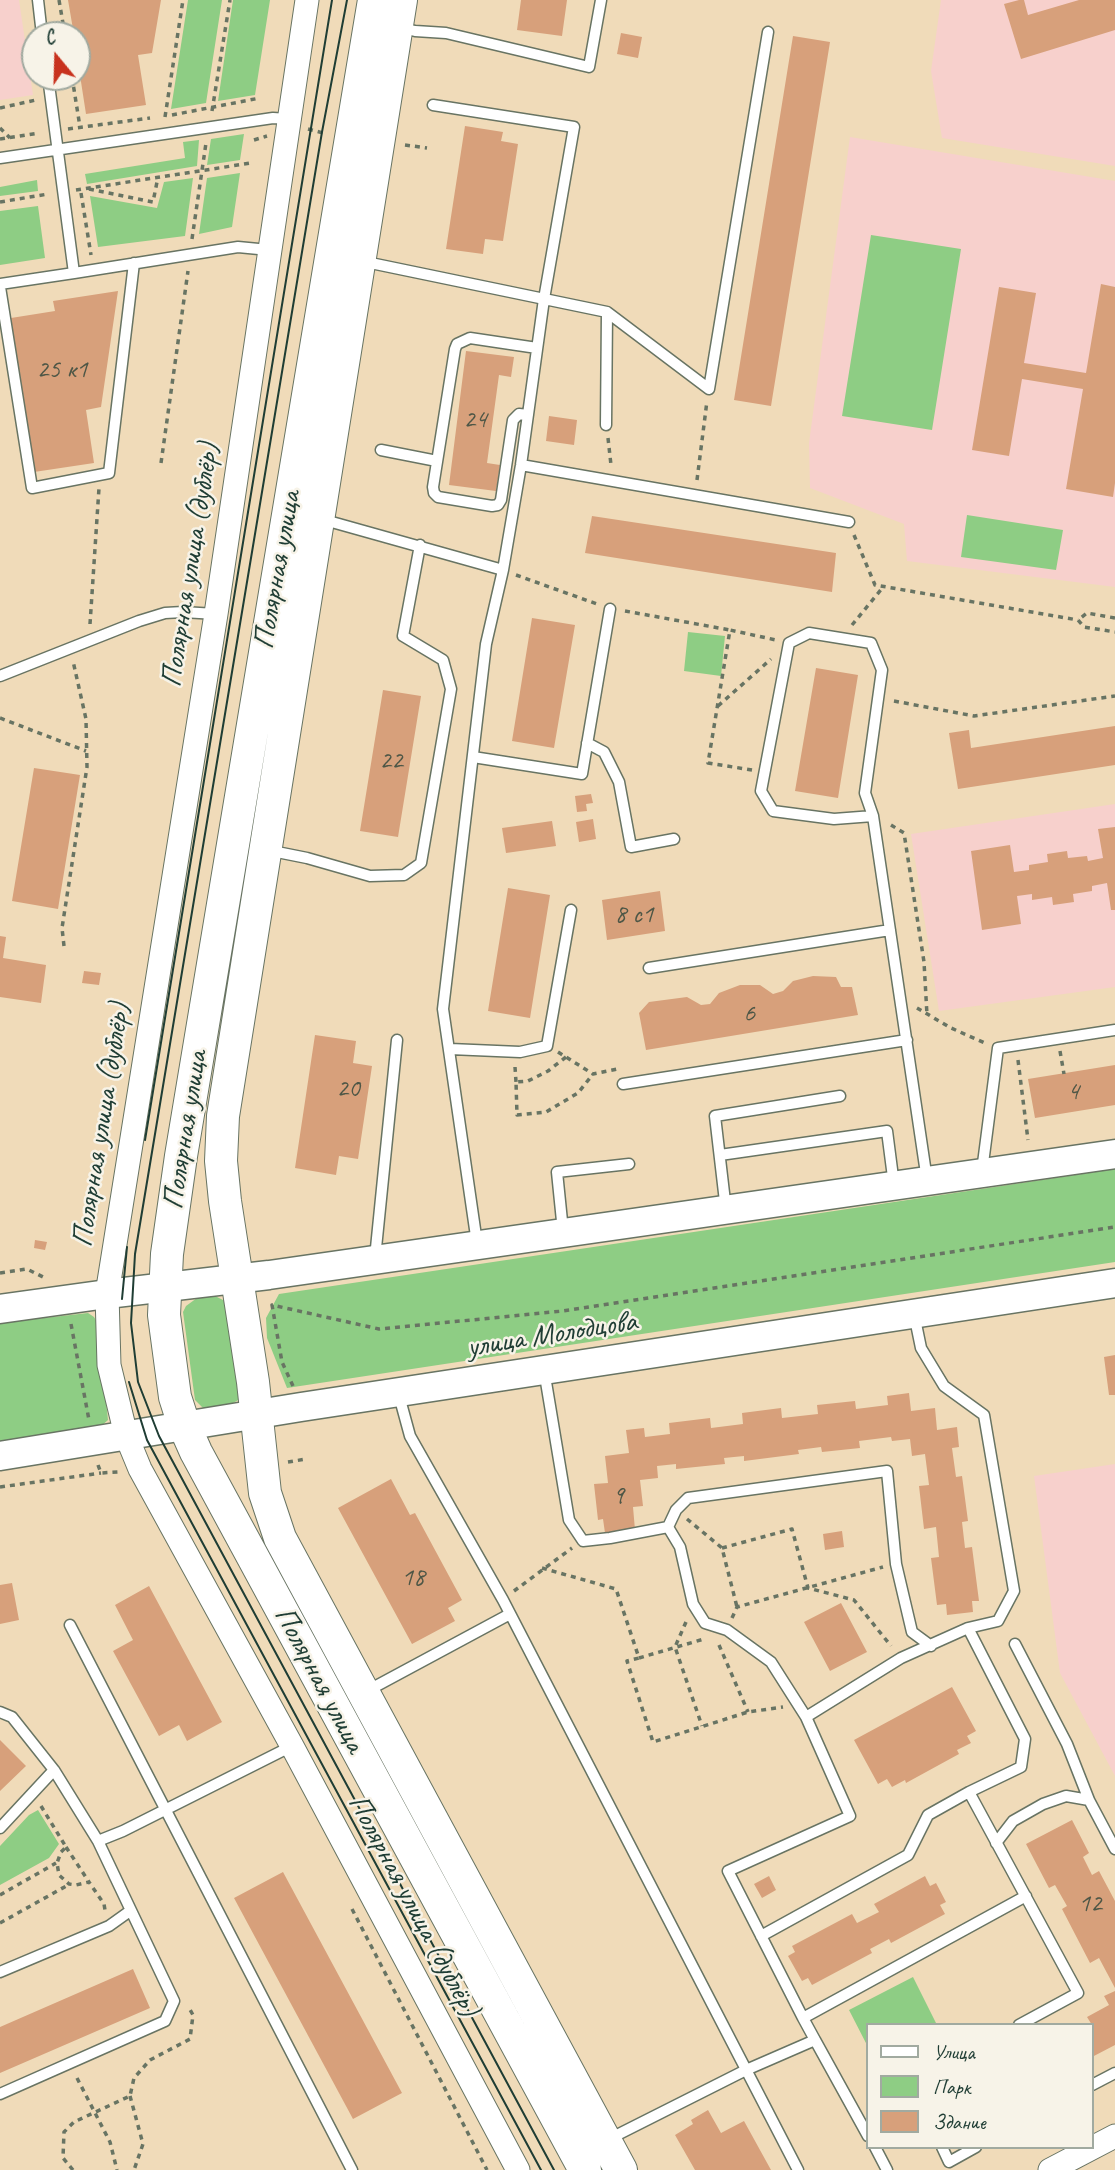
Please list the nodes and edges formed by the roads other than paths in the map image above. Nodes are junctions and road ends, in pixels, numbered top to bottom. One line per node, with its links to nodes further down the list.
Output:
1 (38, 0): 6 (lane)
2 (307, 0): 10 (street, Полярная улица (дублёр))
3 (374, 0): 59 (main road, Полярная улица)
4 (601, 0): 5 (lane)
5 (399, 13): 14 (main road, Полярная улица)
6 (40, 21)
7 (768, 32): 19 (lane)
8 (49, 91): 11 (lane)
9 (433, 105): 18 (lane)
10 (295, 124): 11 (lane); 13 (street, Полярная улица (дублёр))
11 (57, 150): 12 (lane); 16 (lane)
12 (0, 158)
13 (269, 250): 15 (lane); 31 (street, Полярная улица (дублёр))
14 (359, 260): 18 (lane); 26 (main road, Полярная улица)
15 (134, 263): 16 (lane); 17 (lane)
16 (74, 273): 17 (lane)
17 (0, 286)
18 (544, 299): 19 (lane); 20 (lane)
19 (607, 312): 22 (lane)
20 (537, 348): 21 (lane); 24 (lane)
21 (528, 415): 24 (lane); 25 (lane)
22 (606, 425)
23 (381, 450): 24 (lane)
24 (437, 461)
25 (521, 466): 27 (lane); 29 (lane)
26 (318, 518): 28 (lane); 37 (main road, Полярная улица)
27 (849, 522)
28 (420, 545): 29 (lane); 37 (lane)
29 (503, 570): 34 (lane)
30 (610, 609): 33 (lane)
31 (216, 614): 32 (lane); 60 (street, Полярная улица (дублёр))
32 (0, 676)
33 (587, 743): 34 (lane); 36 (lane)
34 (474, 757): 44 (lane)
35 (873, 816): 35 (lane); 39 (lane)
36 (674, 839)
37 (264, 849): 57 (main road, Полярная улица)
38 (571, 910): 44 (lane)
39 (890, 930): 40 (lane); 43 (lane)
40 (649, 968)
41 (1115, 1030): 50 (lane)
42 (397, 1040): 56 (lane)
43 (907, 1040): 45 (lane); 51 (lane)
44 (450, 1049): 55 (lane)
45 (623, 1084)
46 (840, 1096): 48 (lane)
47 (1115, 1154): 50 (street)
48 (720, 1155): 52 (lane); 53 (lane)
49 (629, 1164): 54 (lane)
50 (981, 1173): 51 (street)
51 (927, 1180): 52 (street)
52 (894, 1185): 53 (street)
53 (726, 1210): 54 (street)
54 (563, 1233): 55 (street)
55 (478, 1246): 56 (street)
56 (375, 1260): 57 (street)
57 (236, 1279): 59 (street); 65 (main road, Полярная улица)
58 (1115, 1283): 62 (street, улица Молодцова)
59 (164, 1287): 60 (street); 66 (main road, Полярная улица)
60 (107, 1294): 61 (street); 67 (street, Полярная улица (дублёр))
61 (0, 1309)
62 (914, 1313): 63 (street, улица Молодцова); 72 (lane)
63 (544, 1370): 64 (street, улица Молодцова); 69 (lane)
64 (398, 1392): 65 (street, улица Молодцова); 70 (lane)
65 (257, 1414): 66 (street, улица Молодцова); 75 (main road, Полярная улица)
66 (184, 1425): 67 (street, улица Молодцова); 106 (main road, Полярная улица)
67 (126, 1435): 68 (street, улица Молодцова); 78 (street, Полярная улица (дублёр))
68 (0, 1456)
69 (668, 1527): 74 (lane); 77 (lane)
70 (510, 1614): 75 (lane); 94 (lane)
71 (70, 1625): 82 (lane)
72 (968, 1628): 74 (lane); 80 (lane)
73 (1015, 1644): 81 (lane)
74 (931, 1646): 77 (lane)
75 (364, 1693): 100 (main road, Полярная улица)
76 (0, 1712): 79 (lane)
77 (806, 1717): 89 (lane)
78 (292, 1746): 82 (lane); 108 (street, Полярная улица (дублёр))
79 (54, 1770): 83 (lane); 84 (lane)
80 (969, 1792): 85 (lane); 89 (lane)
81 (1089, 1800): 85 (lane); 86 (lane)
82 (166, 1810): 84 (lane); 107 (lane)
83 (0, 1828)
84 (97, 1842): 88 (lane)
85 (996, 1843): 87 (lane)
86 (1115, 1849)
87 (1026, 1896): 91 (lane); 92 (lane)
88 (130, 1911): 90 (lane); 97 (lane)
89 (761, 1936): 91 (lane)
90 (0, 1972)
91 (803, 2018): 93 (lane)
92 (1023, 2023)
93 (815, 2040): 94 (lane); 98 (lane)
94 (746, 2070): 100 (lane); 110 (lane)
95 (1115, 2073): 96 (lane)
96 (1094, 2084)
97 (0, 2094)
98 (866, 2132)
99 (1115, 2136): 101 (street)
100 (605, 2140): 109 (main road, Полярная улица)
101 (1094, 2147)
102 (875, 2149): 111 (lane)
103 (943, 2149): 104 (lane)
104 (972, 2149)
105 (1090, 2149): 112 (street)
106 (579, 2166)
107 (352, 2170)
108 (518, 2170)
109 (621, 2170)
110 (799, 2170)
111 (887, 2170)
112 (1049, 2170)

